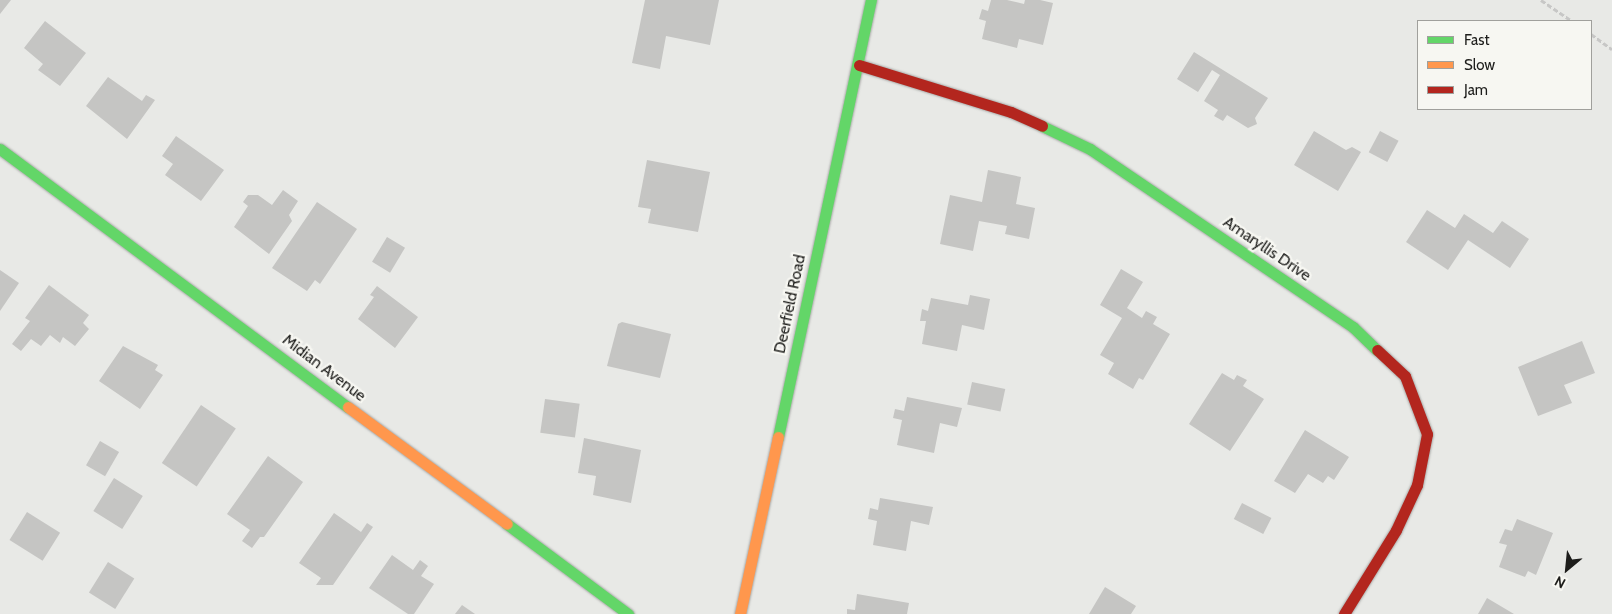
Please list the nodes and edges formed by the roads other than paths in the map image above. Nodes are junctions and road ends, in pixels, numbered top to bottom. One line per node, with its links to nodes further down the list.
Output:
1 (871, 0): 2 (street, Deerfield Road)
2 (858, 65): 5 (street, Deerfield Road); 6 (street, Amaryllis Drive)
3 (0, 149): 4 (street, Midian Avenue)
4 (628, 614)
5 (740, 614)
6 (1344, 614)

